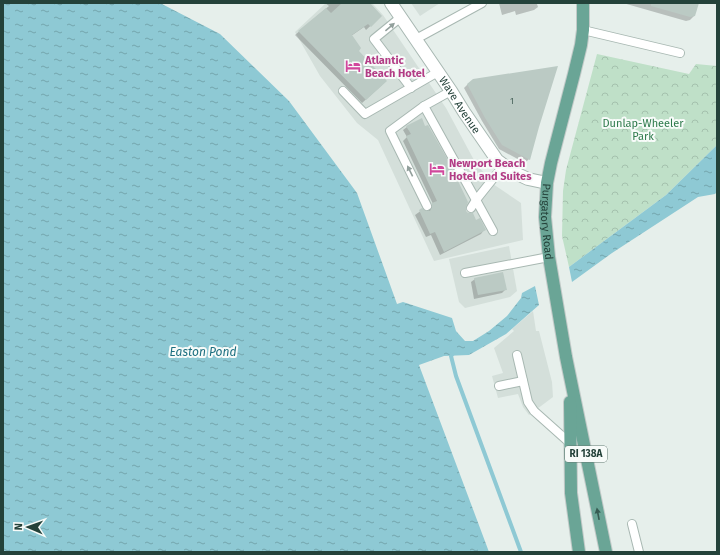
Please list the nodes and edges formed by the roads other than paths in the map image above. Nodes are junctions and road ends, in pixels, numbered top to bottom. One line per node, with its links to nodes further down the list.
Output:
1 (391, 3): 4 (street, Wave Avenue)
2 (482, 3): 6 (lane)
3 (584, 3): 5 (main road, RI 138A)
4 (401, 17): 6 (street, Wave Avenue); 9 (lane, one-way to 4)
5 (583, 30): 7 (lane); 14 (main road, Purgatory Road / RI 138A)
6 (416, 39): 8 (street, Wave Avenue)
7 (680, 54)
8 (438, 72): 9 (lane); 11 (street, Wave Avenue)
9 (410, 88): 10 (lane)
10 (343, 91)
11 (451, 91): 12 (lane); 13 (street, Wave Avenue)
12 (424, 106): 15 (lane); 16 (lane, one-way to 12)
13 (504, 165): 14 (street, Wave Avenue); 15 (lane)
14 (547, 182): 19 (main road, Purgatory Road / RI 138A)
15 (476, 200): 17 (lane); 18 (lane)
16 (427, 206)
17 (471, 208)
18 (493, 230)
19 (549, 257): 20 (lane); 22 (main road, Purgatory Road / RI 138A)
20 (465, 273)
21 (517, 355): 23 (lane)
22 (566, 357): 25 (main road, RI 138A); 28 (main road, RI 138A, one-way to 22)
23 (523, 381): 24 (lane); 25 (lane)
24 (499, 386)
25 (571, 444): 27 (main road, RI 138A)
26 (632, 524): 29 (lane)
27 (579, 552)
28 (606, 552)
29 (639, 552)

